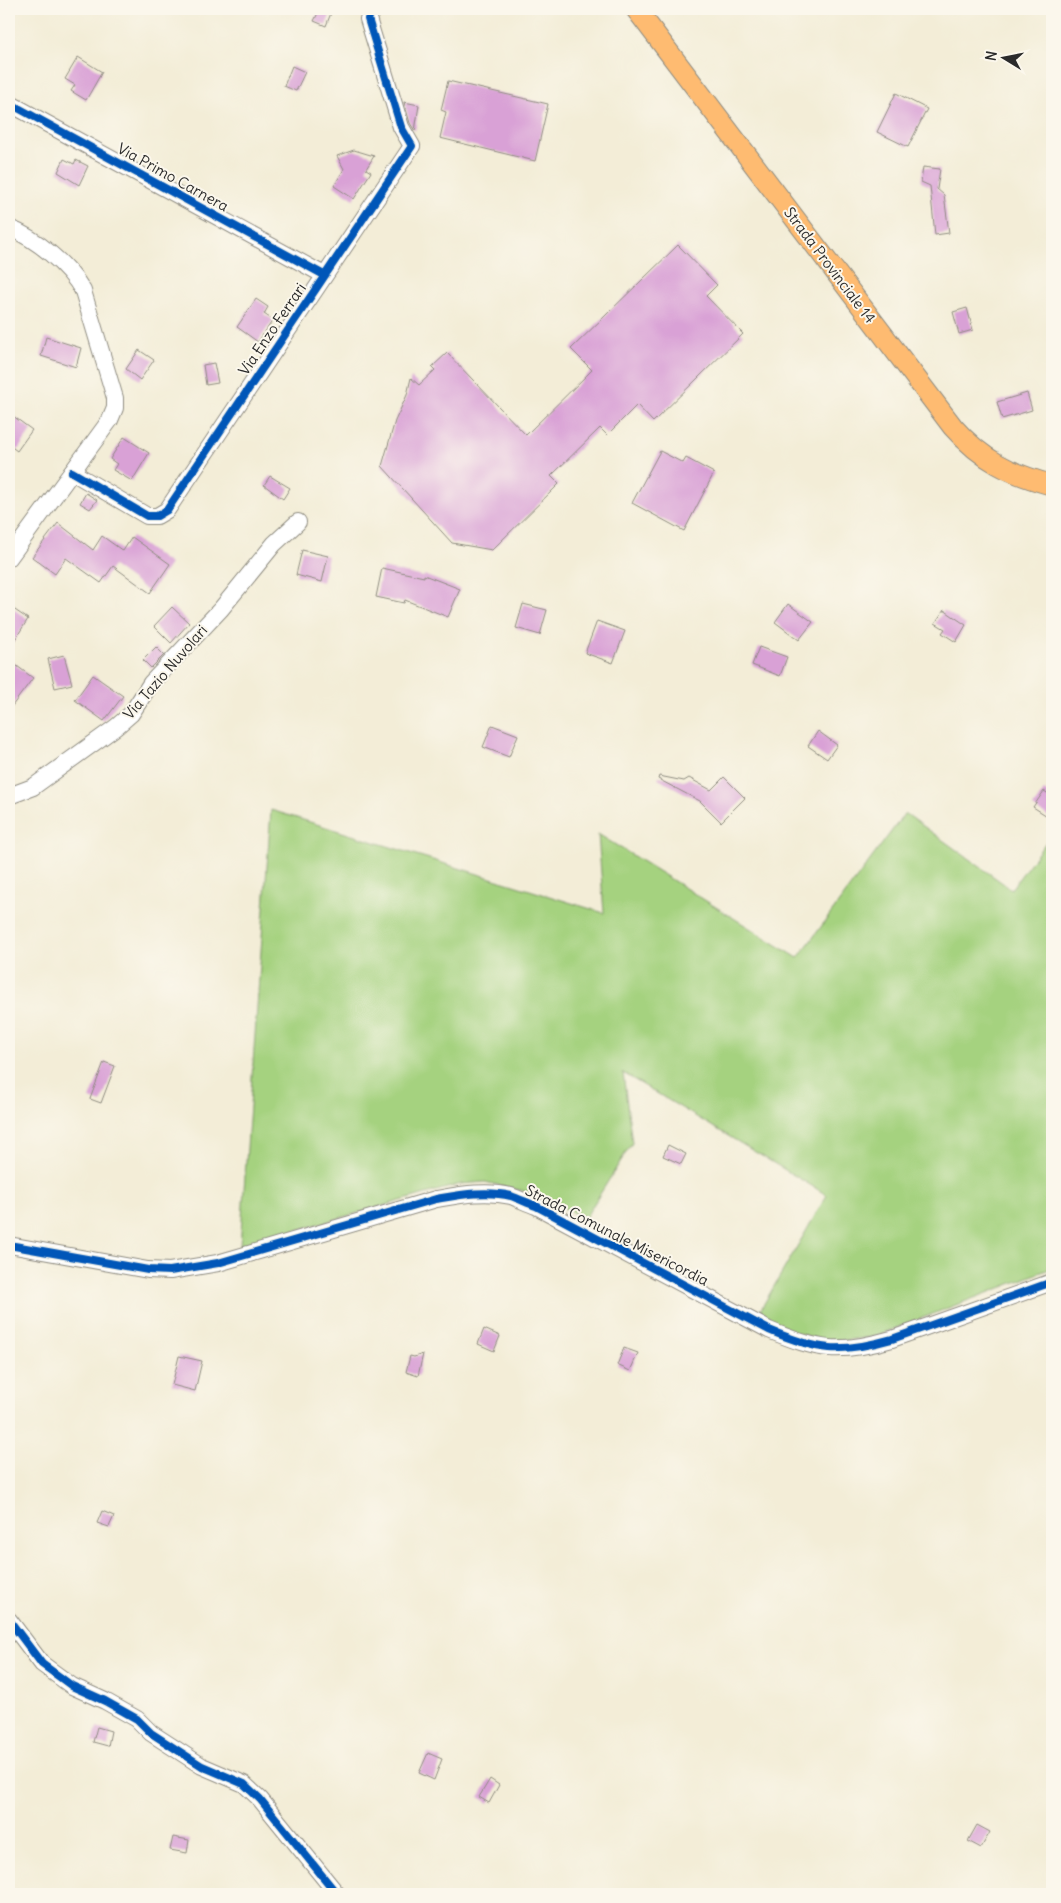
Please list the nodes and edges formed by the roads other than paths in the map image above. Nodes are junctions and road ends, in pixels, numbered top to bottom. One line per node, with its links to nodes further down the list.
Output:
1 (373, 9): 5 (street, Via Enzo Ferrari)
2 (636, 9): 7 (main road, Strada Provinciale 14)
3 (9, 103): 5 (street, Via Primo Carnera)
4 (9, 228): 6 (street)
5 (324, 276): 6 (street, Via Enzo Ferrari)
6 (72, 472): 9 (street)
7 (1052, 485)
8 (298, 522): 10 (street, Via Tazio Nuvolari)
9 (9, 558)
10 (9, 796)
11 (9, 1245): 12 (street, Strada Comunale Misericordia)
12 (1052, 1282)
13 (9, 1620): 14 (street)
14 (337, 1894)

